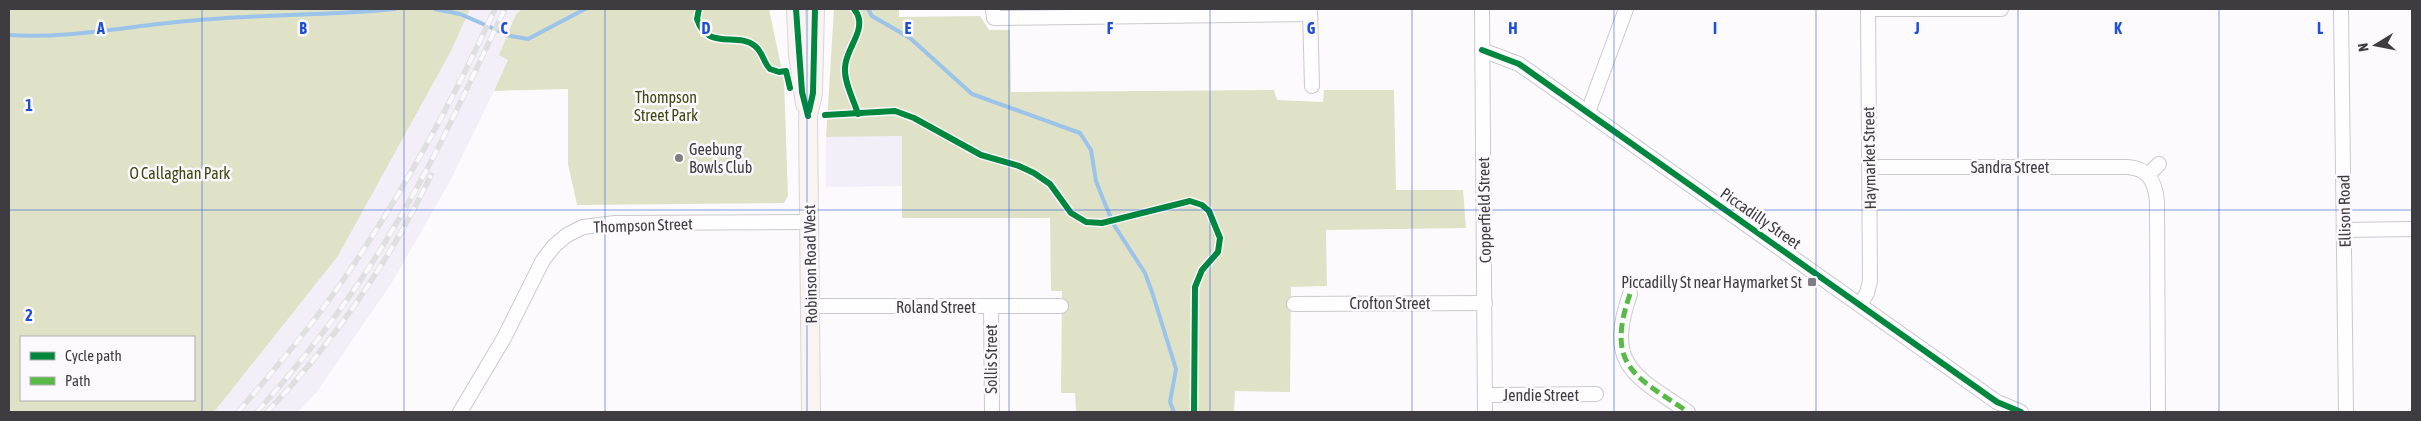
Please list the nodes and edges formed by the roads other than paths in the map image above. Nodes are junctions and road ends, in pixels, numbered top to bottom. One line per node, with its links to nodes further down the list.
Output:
1 (796, 9): 13 (main road, Robinson Road West)
2 (815, 9): 13 (main road, Robinson Road West)
3 (1482, 9): 10 (street, Copperfield Street)
4 (1626, 9): 12 (street)
5 (1868, 9): 6 (street); 15 (street, Haymarket Street)
6 (2001, 9)
7 (2341, 9): 19 (street, Ellison Road)
8 (1310, 11): 9 (street); 11 (street)
9 (993, 13)
10 (1482, 50): 12 (street, Piccadilly Street); 21 (street, Copperfield Street)
11 (1312, 86)
12 (1588, 112): 23 (street, Piccadilly Street)
13 (808, 116): 17 (main road, Robinson Road West)
14 (2159, 164): 16 (street)
15 (1869, 167): 16 (street, Sandra Street); 23 (street, Haymarket Street)
16 (2149, 174): 35 (street)
17 (809, 222): 24 (main road, Robinson Road West); 29 (street, Thompson Street)
18 (2412, 229): 19 (street)
19 (2344, 230): 36 (street, Ellison Road)
20 (1630, 294): 33 (street)
21 (1485, 303): 22 (street, Crofton Street); 28 (street, Copperfield Street)
22 (1294, 304)
23 (1860, 305): 34 (street, Piccadilly Street)
24 (810, 306): 25 (street, Roland Street); 30 (main road, Robinson Road West)
25 (991, 306): 26 (street, Roland Street); 31 (street, Sollis Street)
26 (1061, 306)
27 (1596, 394): 28 (street, Jendie Street)
28 (1486, 395): 32 (street, Copperfield Street)
29 (460, 412)
30 (811, 412)
31 (992, 412)
32 (1485, 412)
33 (1688, 412)
34 (2021, 412)
35 (2158, 412)
36 (2346, 412)

